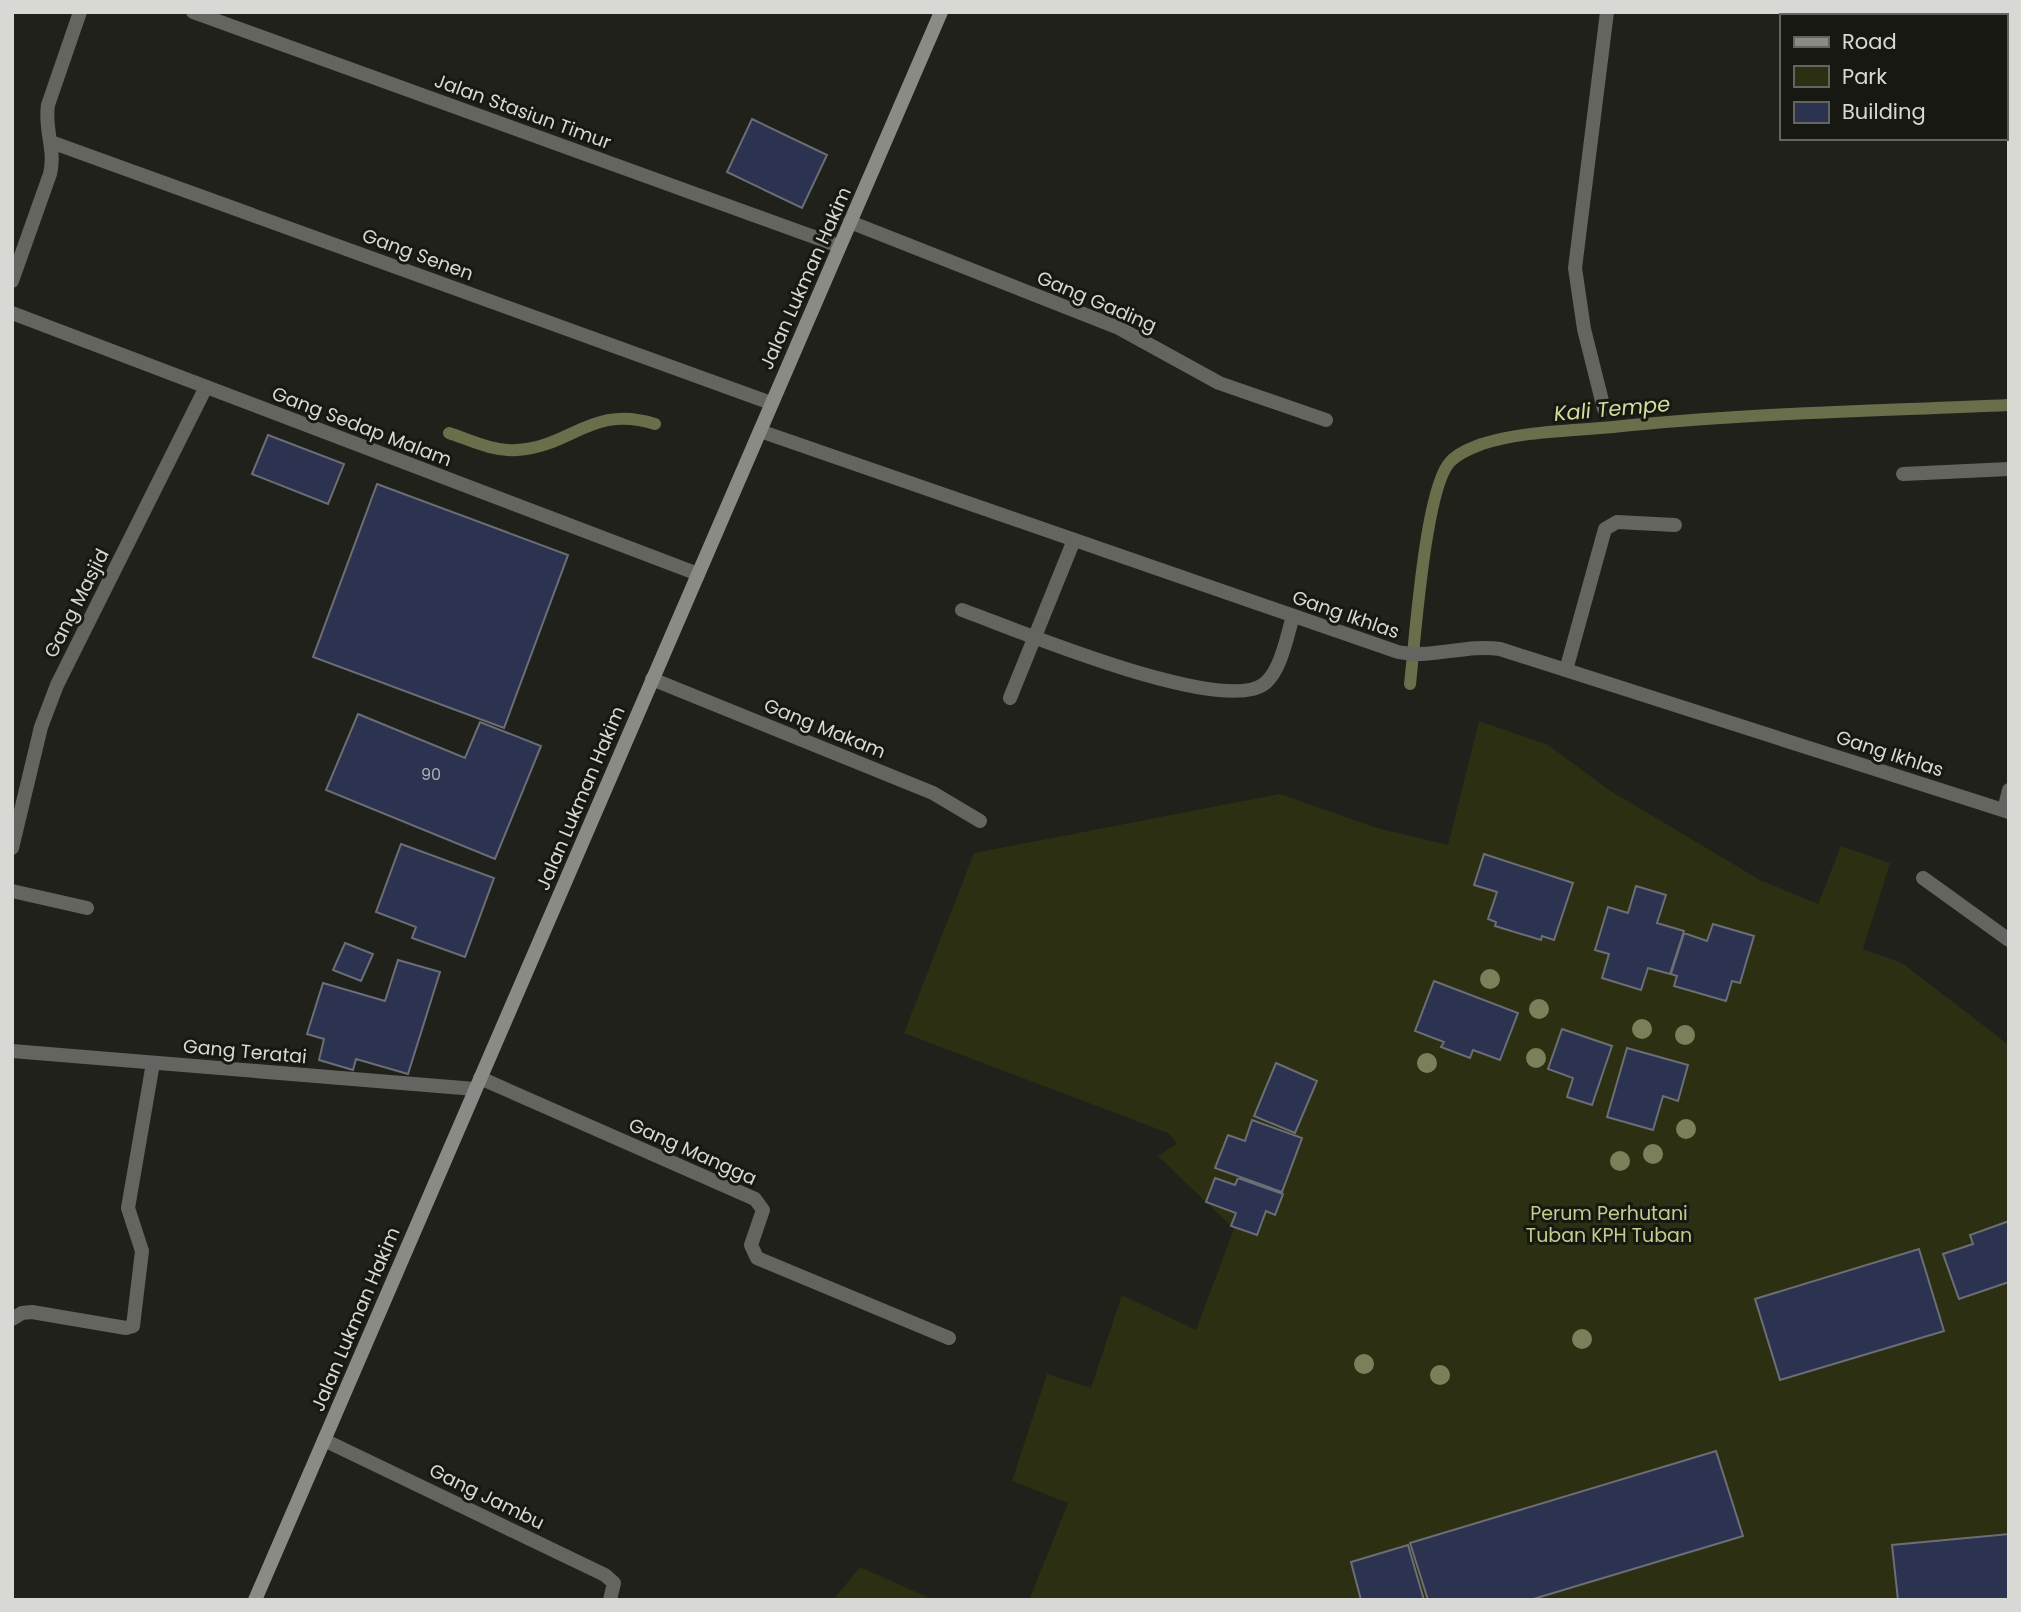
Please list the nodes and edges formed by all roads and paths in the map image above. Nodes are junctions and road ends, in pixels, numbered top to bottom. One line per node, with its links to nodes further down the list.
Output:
1 (79, 12): 5 (street)
2 (193, 12): 7 (street, Jalan Stasiun Timur)
3 (941, 12): 6 (main road, Jalan Lukman Hakim)
4 (1606, 12): 12 (street)
5 (51, 142): 8 (street); 11 (street, Gang Senen)
6 (850, 222): 7 (main road, Jalan Lukman Hakim); 13 (street, Gang Gading)
7 (839, 246): 11 (main road, Jalan Lukman Hakim)
8 (12, 281)
9 (12, 313): 10 (street, Gang Sedap Malam)
10 (206, 387): 19 (street, Gang Sedap Malam); 29 (street, Gang Masjid)
11 (771, 402): 14 (main road, Jalan Lukman Hakim)
12 (1604, 409)
13 (1325, 420)
14 (760, 431): 18 (street, Gang Ikhlas); 19 (main road, Jalan Lukman Hakim)
15 (2009, 469): 16 (street)
16 (1903, 474)
17 (1675, 525): 23 (street)
18 (1074, 540): 21 (street, Gang Ikhlas); 22 (street)
19 (698, 574): 24 (main road, Jalan Lukman Hakim)
20 (962, 610): 22 (street)
21 (1293, 616): 22 (street); 23 (street, Gang Ikhlas)
22 (1035, 636): 25 (street)
23 (1566, 670): 27 (street, Gang Ikhlas)
24 (652, 680): 28 (street, Gang Makam); 36 (main road, Jalan Lukman Hakim)
25 (1010, 698)
26 (2009, 790): 27 (street)
27 (2006, 811)
28 (980, 821)
29 (12, 848)
30 (1923, 878): 33 (street)
31 (12, 891): 32 (street)
32 (87, 908)
33 (2009, 940)
34 (12, 1051): 35 (street, Gang Teratai)
35 (153, 1063): 36 (street, Gang Teratai); 37 (street)
36 (478, 1084): 38 (street, Gang Mangga); 39 (main road, Jalan Lukman Hakim)
37 (12, 1319)
38 (949, 1338)
39 (324, 1440): 40 (main road, Jalan Lukman Hakim); 41 (street, Gang Jambu)
40 (256, 1600)
41 (610, 1600)

